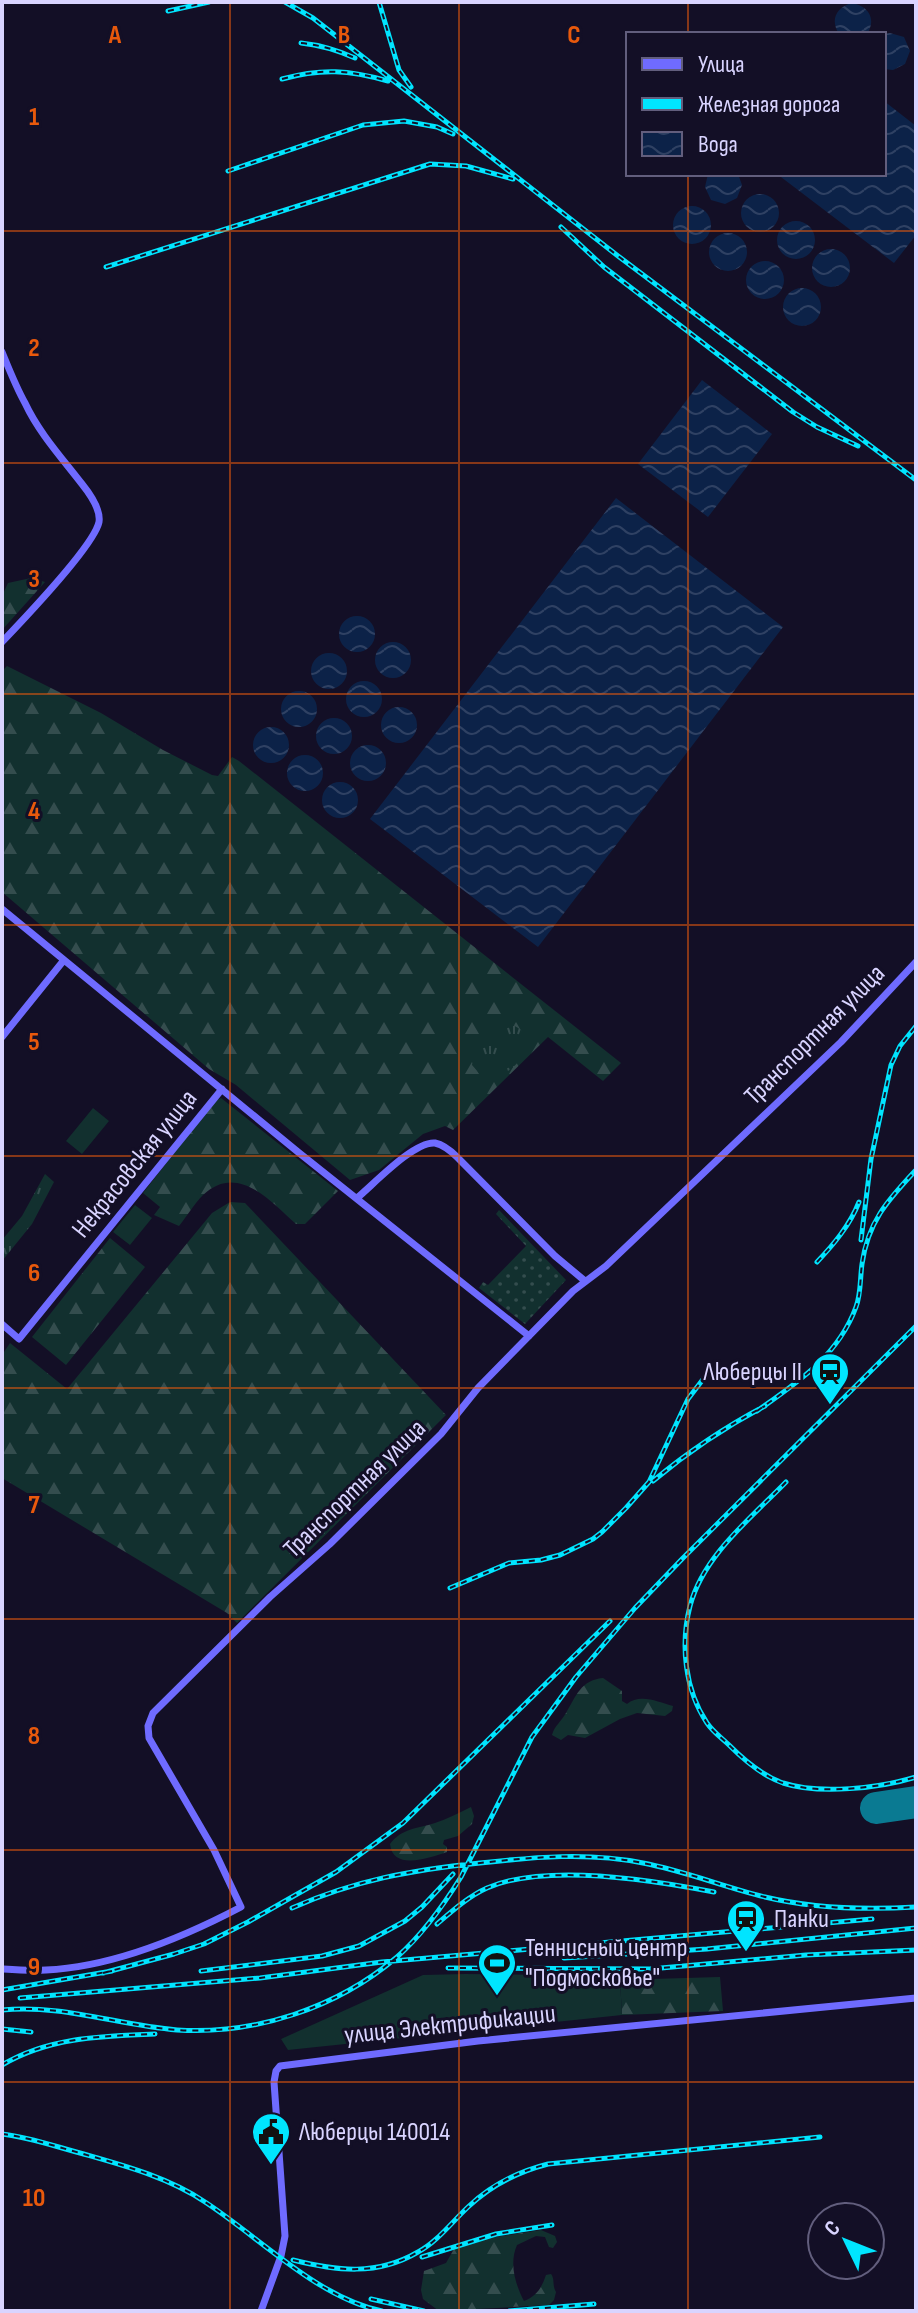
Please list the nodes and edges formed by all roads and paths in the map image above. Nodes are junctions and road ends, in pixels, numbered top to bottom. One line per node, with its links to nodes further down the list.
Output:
1 (2, 352): 2 (street)
2 (2, 642)
3 (2, 909): 4 (street)
4 (64, 960): 6 (street); 7 (street)
5 (916, 962): 9 (street, Транспортная улица)
6 (2, 1037)
7 (222, 1089): 8 (street); 10 (street, Некрасовская улица)
8 (357, 1198): 9 (street); 11 (street)
9 (585, 1281): 11 (street, Транспортная улица)
10 (2, 1324)
11 (529, 1336): 12 (street, Транспортная улица)
12 (2, 1969)
13 (916, 1998): 14 (street, улица Электрификации)
14 (261, 2311)

